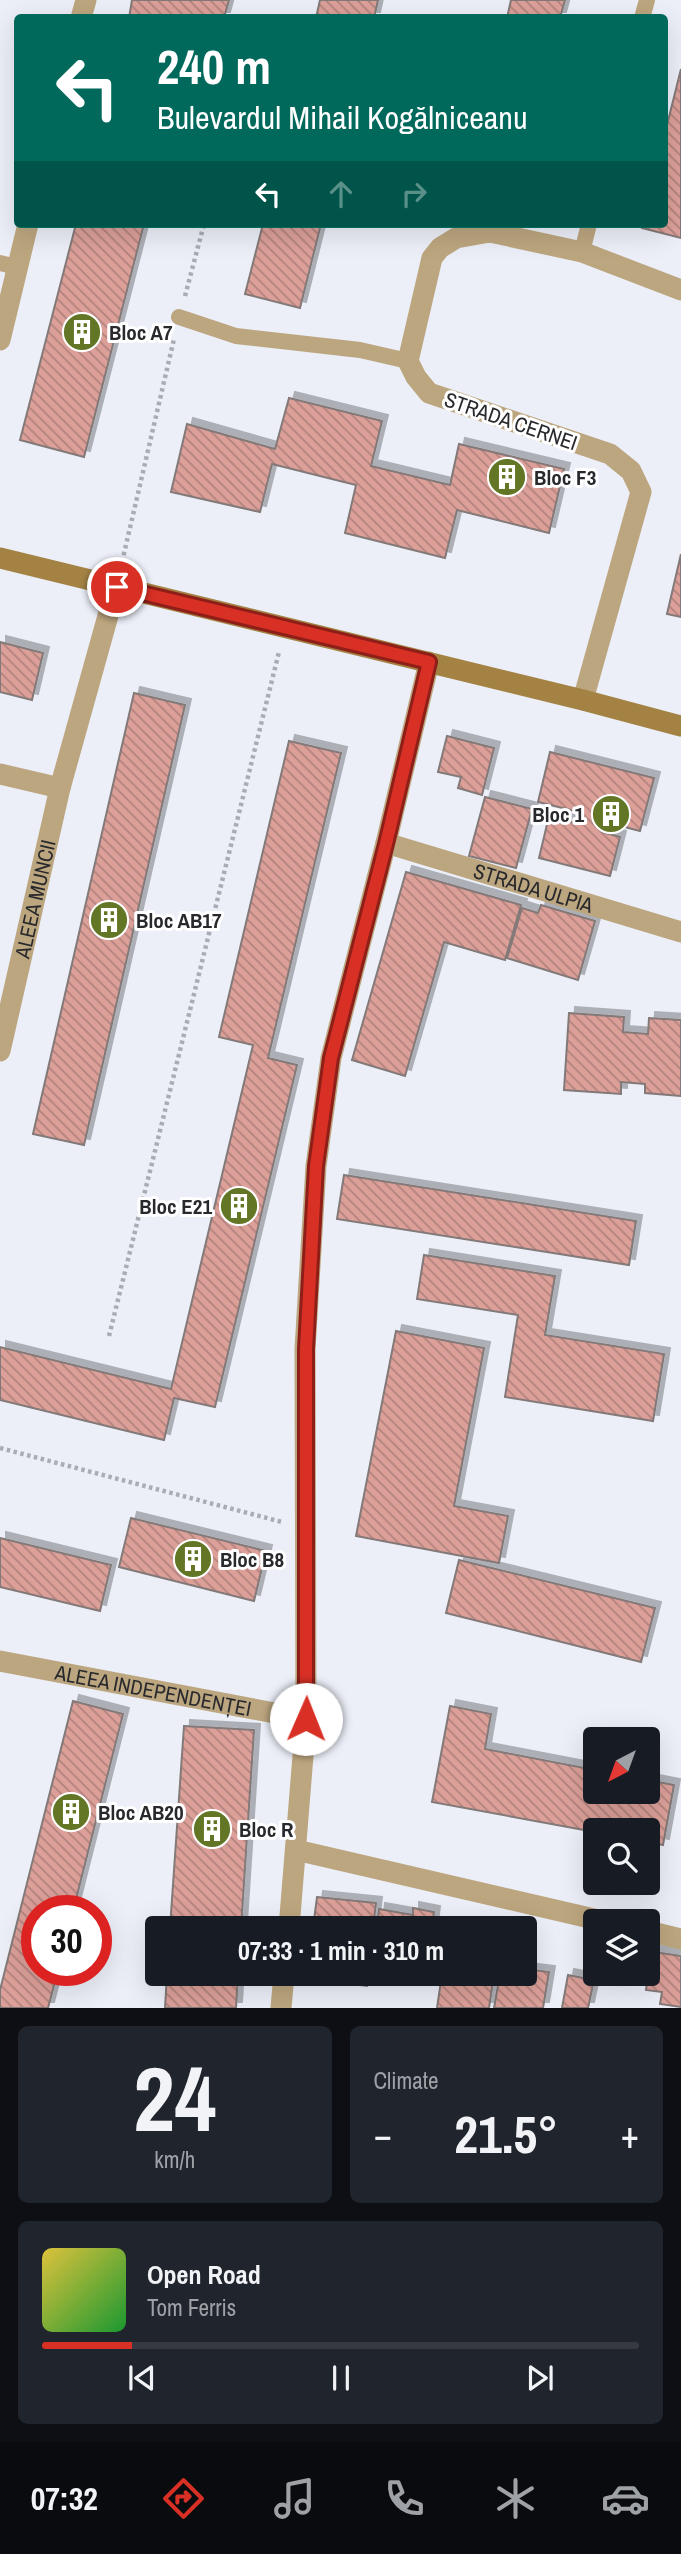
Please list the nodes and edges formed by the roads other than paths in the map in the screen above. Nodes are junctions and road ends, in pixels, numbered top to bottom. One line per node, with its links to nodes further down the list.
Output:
1 (26, 228): 4 (street)
2 (588, 228): 3 (lane)
3 (582, 252): 5 (street); 8 (street)
4 (8, 265): 7 (street)
5 (681, 290)
6 (179, 317): 8 (lane)
7 (0, 340)
8 (408, 361): 12 (street, STRADA CERNEI)
9 (0, 558): 10 (street)
10 (117, 587): 11 (street); 15 (street, ALEEA MUNCII)
11 (429, 662): 12 (street); 16 (street)
12 (583, 700): 13 (street)
13 (681, 726)
14 (0, 774): 15 (street)
15 (60, 788): 18 (street, ALEEA MUNCII)
16 (386, 844): 17 (street, STRADA ULPIA); 20 (street)
17 (681, 932)
18 (0, 1051)
19 (0, 1661): 20 (street, ALEEA INDEPENDENȚEI)
20 (306, 1719): 21 (street)
21 (296, 1850): 22 (street); 23 (street)
22 (290, 1916)
23 (583, 1916)
24 (660, 1934): 25 (street)
25 (681, 1939)
26 (283, 1986): 27 (street)
27 (281, 2008)

